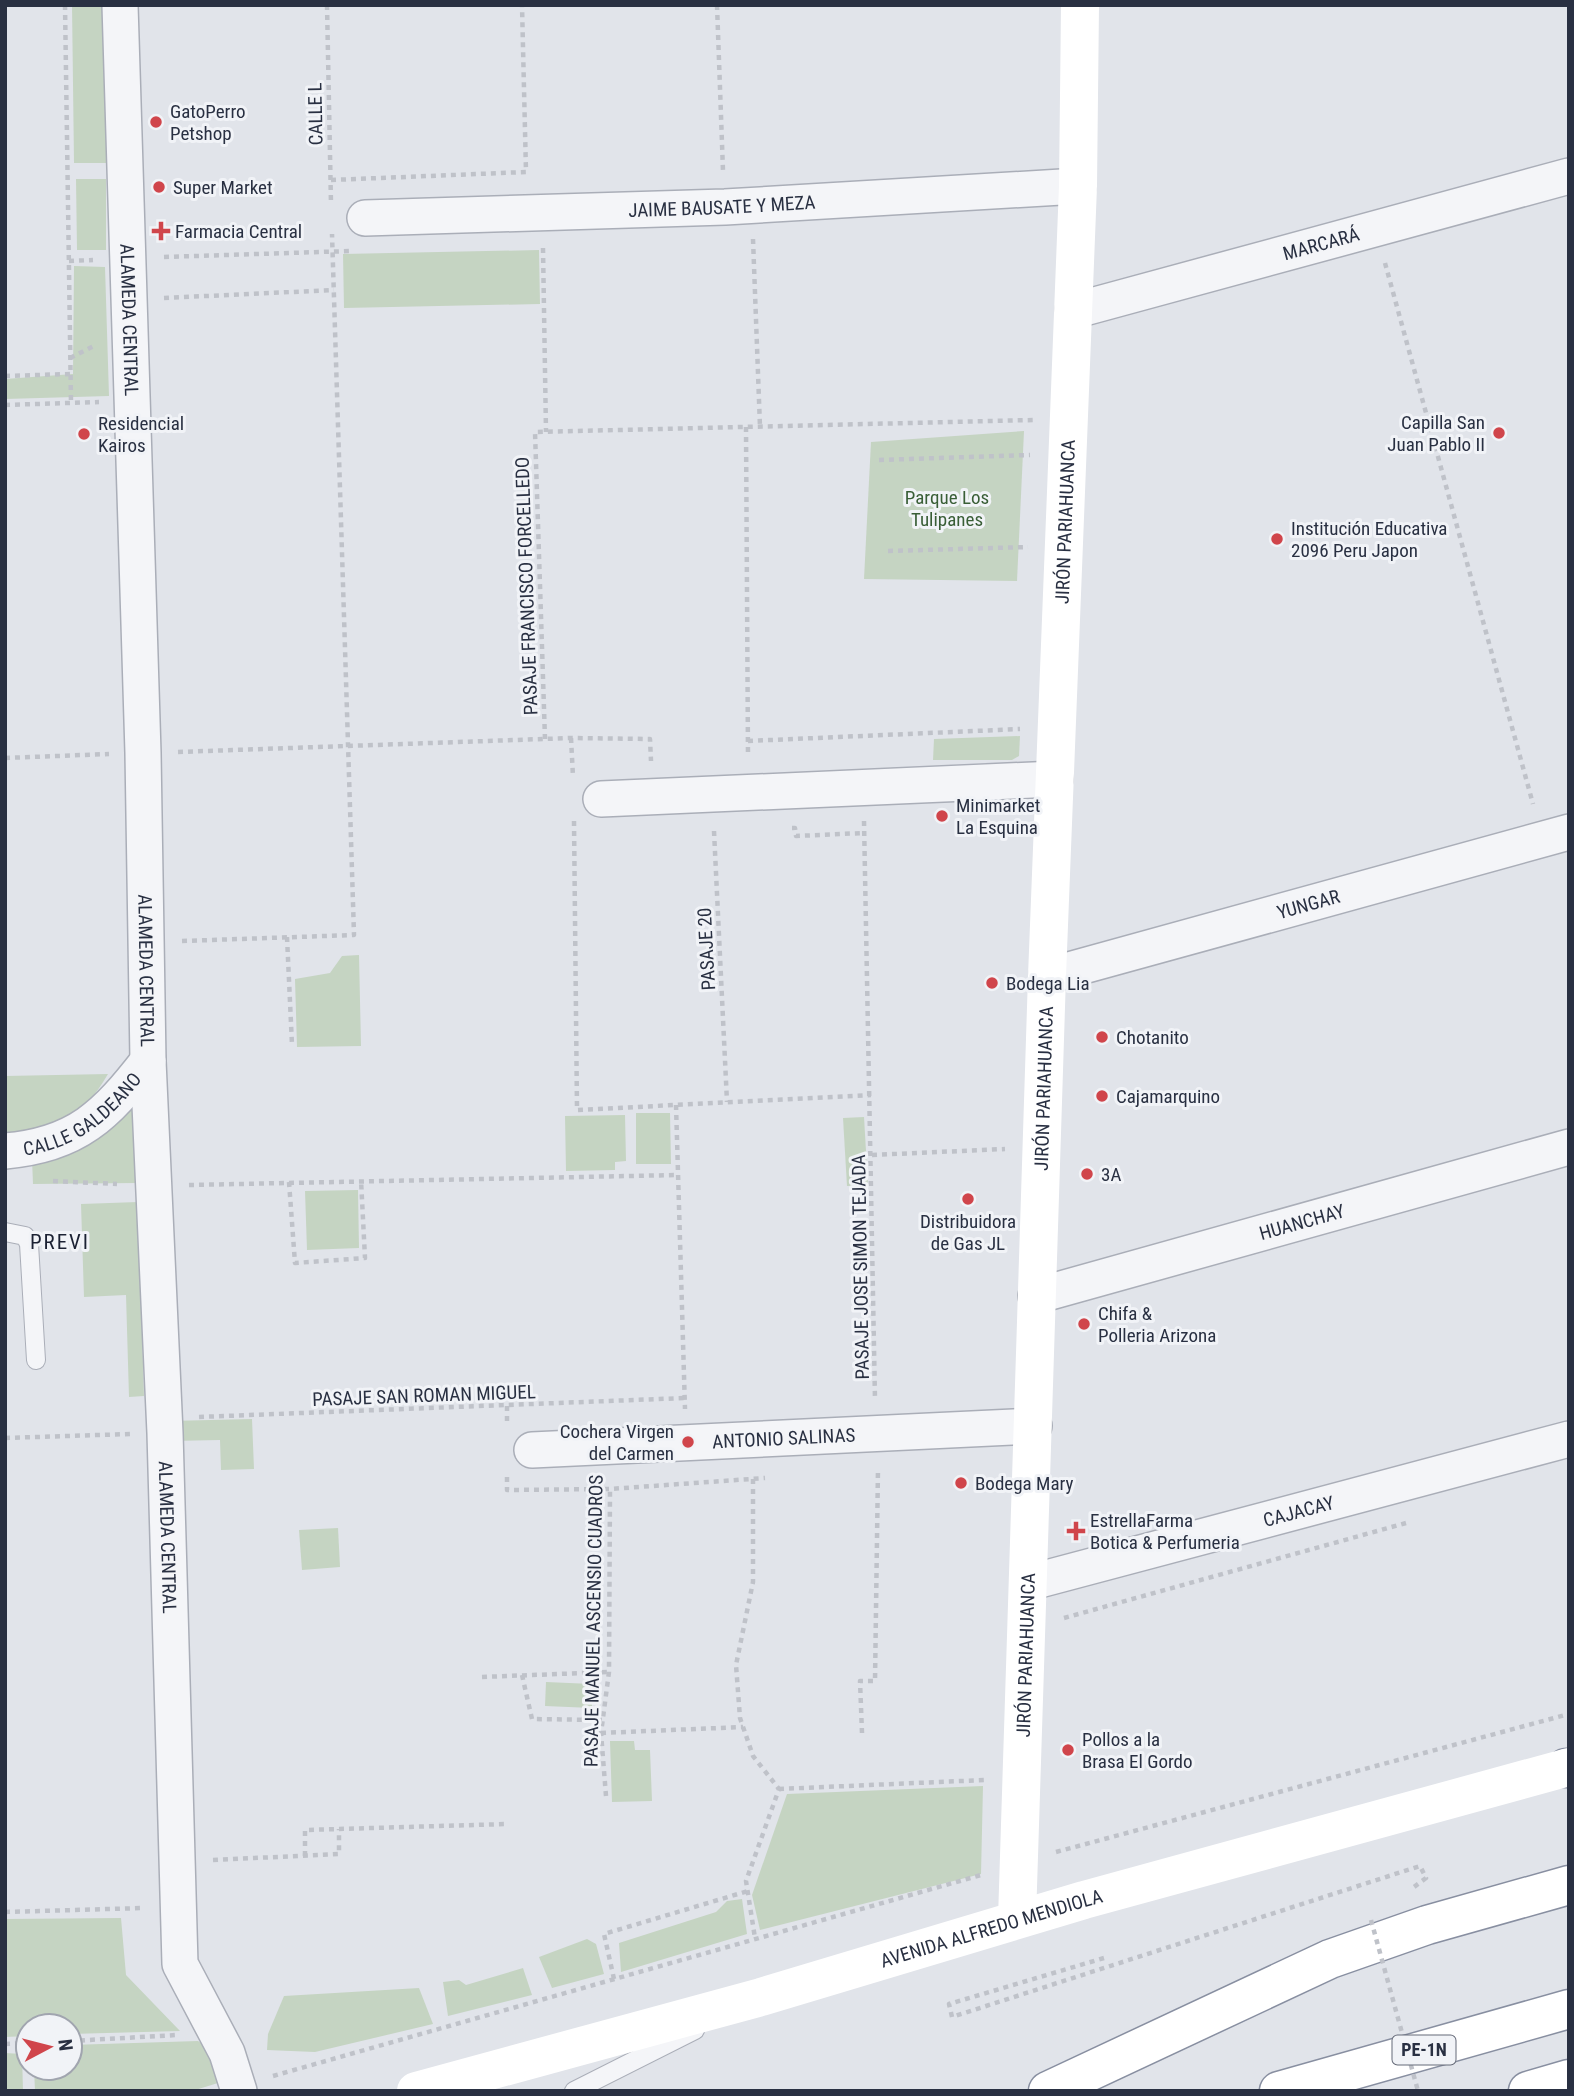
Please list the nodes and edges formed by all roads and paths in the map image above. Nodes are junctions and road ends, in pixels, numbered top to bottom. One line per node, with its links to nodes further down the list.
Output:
1 (65, 5): 17 (path)
2 (120, 5): 16 (street, ALAMEDA CENTRAL)
3 (327, 5): 8 (path, CALLE L)
4 (522, 5): 8 (path)
5 (717, 5): 10 (path)
6 (1080, 5): 9 (main road, JIRÓN PARIAHUANCA)
7 (1569, 176): 12 (street, MARCARÁ)
8 (331, 180): 11 (path, CALLE L)
9 (1078, 187): 10 (street, JAIME BAUSATE Y MEZA); 20 (main road, JIRÓN PARIAHUANCA)
10 (738, 206): 13 (street, JAIME BAUSATE Y MEZA); 28 (path)
11 (331, 208)
12 (1378, 228): 20 (street, MARCARÁ); 46 (path)
13 (353, 230): 15 (path); 15 (path)
14 (542, 245): 29 (path)
15 (333, 252): 16 (path); 18 (path)
16 (126, 258): 17 (path); 19 (street, ALAMEDA CENTRAL)
17 (69, 261): 21 (path)
18 (334, 290): 19 (path); 38 (path)
19 (128, 300): 23 (street, ALAMEDA CENTRAL)
20 (1073, 311): 43 (main road, JIRÓN PARIAHUANCA)
21 (70, 374): 22 (path); 24 (path)
22 (5, 376)
23 (131, 401): 24 (path); 39 (street, ALAMEDA CENTRAL)
24 (71, 403): 25 (path)
25 (5, 405)
26 (1036, 420): 28 (path)
27 (746, 427): 28 (path); 29 (path); 37 (path)
28 (760, 427)
29 (546, 432): 35 (path, PASAJE FRANCISCO FORCELLEDO)
30 (1035, 455): 31 (path)
31 (879, 460)
32 (1032, 547): 33 (path)
33 (888, 551)
34 (1026, 729): 37 (path)
35 (545, 738): 36 (path); 38 (path)
36 (571, 738): 42 (path); 47 (path)
37 (748, 741): 41 (path)
38 (350, 746): 39 (path); 53 (path)
39 (143, 753): 40 (path); 54 (street, ALAMEDA CENTRAL)
40 (5, 758)
41 (748, 766)
42 (652, 767)
43 (1055, 779): 44 (street); 55 (main road, JIRÓN PARIAHUANCA)
44 (864, 787): 45 (street); 51 (path, PASAJE JOSE SIMON TEJADA)
45 (712, 793): 47 (street); 50 (path, PASAJE 20)
46 (1532, 798)
47 (583, 800): 60 (path)
48 (785, 828): 51 (path)
49 (726, 829): 50 (path)
50 (714, 830): 59 (path, PASAJE 20)
51 (864, 832): 58 (path, PASAJE JOSE SIMON TEJADA)
52 (1569, 832): 55 (street, YUNGAR)
53 (287, 937): 54 (path); 56 (path)
54 (146, 942): 57 (street, ALAMEDA CENTRAL)
55 (1047, 976): 71 (main road, JIRÓN PARIAHUANCA)
56 (292, 1045)
57 (148, 1061): 63 (street, CALLE GALDEANO); 69 (street, ALAMEDA CENTRAL)
58 (871, 1095): 59 (path); 64 (path, PASAJE JOSE SIMON TEJADA)
59 (727, 1102): 60 (path)
60 (676, 1105): 65 (path)
61 (1569, 1147): 71 (street, HUANCHAY)
62 (1012, 1149): 64 (path)
63 (5, 1152)
64 (872, 1155): 77 (path, PASAJE JOSE SIMON TEJADA)
65 (678, 1175): 66 (path); 73 (path)
66 (361, 1180): 68 (path); 68 (path)
67 (46, 1181): 69 (path)
68 (289, 1182): 69 (path)
69 (154, 1186): 75 (street, ALAMEDA CENTRAL)
70 (5, 1232): 72 (lane)
71 (1036, 1296): 76 (main road, JIRÓN PARIAHUANCA)
72 (36, 1360)
73 (685, 1398): 74 (path); 75 (path, PASAJE SAN ROMAN MIGUEL)
74 (685, 1419)
75 (165, 1426): 78 (path, PASAJE SAN ROMAN MIGUEL); 102 (street, ALAMEDA CENTRAL)
76 (1034, 1426): 77 (street, ANTONIO SALINAS); 84 (main road, JIRÓN PARIAHUANCA)
77 (876, 1432): 80 (street, ANTONIO SALINAS); 93 (path, PASAJE JOSE SIMON TEJADA)
78 (5, 1438)
79 (1569, 1438): 84 (street, CAJACAY)
80 (610, 1446): 81 (street, ANTONIO SALINAS); 86 (path, PASAJE MANUEL ASCENSIO CUADROS)
81 (532, 1450)
82 (753, 1479): 91 (path)
83 (1407, 1523): 85 (path)
84 (1028, 1583): 110 (main road, JIRÓN PARIAHUANCA)
85 (1056, 1620)
86 (609, 1672): 87 (path); 90 (path, PASAJE MANUEL ASCENSIO CUADROS)
87 (522, 1675): 88 (path); 90 (path)
88 (482, 1677)
89 (1569, 1714): 100 (path)
90 (602, 1720): 92 (path, PASAJE MANUEL ASCENSIO CUADROS)
91 (743, 1727): 92 (path); 96 (path)
92 (601, 1733): 97 (path, PASAJE MANUEL ASCENSIO CUADROS)
93 (862, 1733)
94 (1568, 1768): 110 (main road, AVENIDA ALFREDO MENDIOLA)
95 (989, 1780): 96 (path)
96 (779, 1789): 105 (path)
97 (606, 1796)
98 (507, 1825): 99 (path)
99 (339, 1829): 101 (path); 101 (path)
100 (1055, 1853)
101 (305, 1856): 102 (path)
102 (177, 1861): 107 (street, ALAMEDA CENTRAL)
103 (986, 1874): 111 (path)
104 (1569, 1885): 122 (main road)
105 (748, 1891): 111 (path); 113 (path)
106 (1404, 1895): 112 (path)
107 (178, 1907): 108 (path); 116 (street, ALAMEDA CENTRAL)
108 (5, 1912)
109 (1382, 1912): 124 (path, bridge)
110 (1017, 1919): 114 (main road, AVENIDA ALFREDO MENDIOLA)
111 (755, 1938): 113 (path)
112 (1104, 1958)
113 (614, 1979): 119 (path)
114 (761, 1997): 120 (main road, AVENIDA ALFREDO MENDIOLA); 121 (lane)
115 (1569, 2009): 123 (main road, PE-1N)
116 (217, 2033): 117 (path); 119 (street, ALAMEDA CENTRAL)
117 (84, 2039)
118 (1569, 2079): 125 (main road)
119 (238, 2089)
120 (416, 2091)
121 (574, 2091)
122 (1048, 2091)
123 (1279, 2091)
124 (1418, 2091)
125 (1528, 2091)

